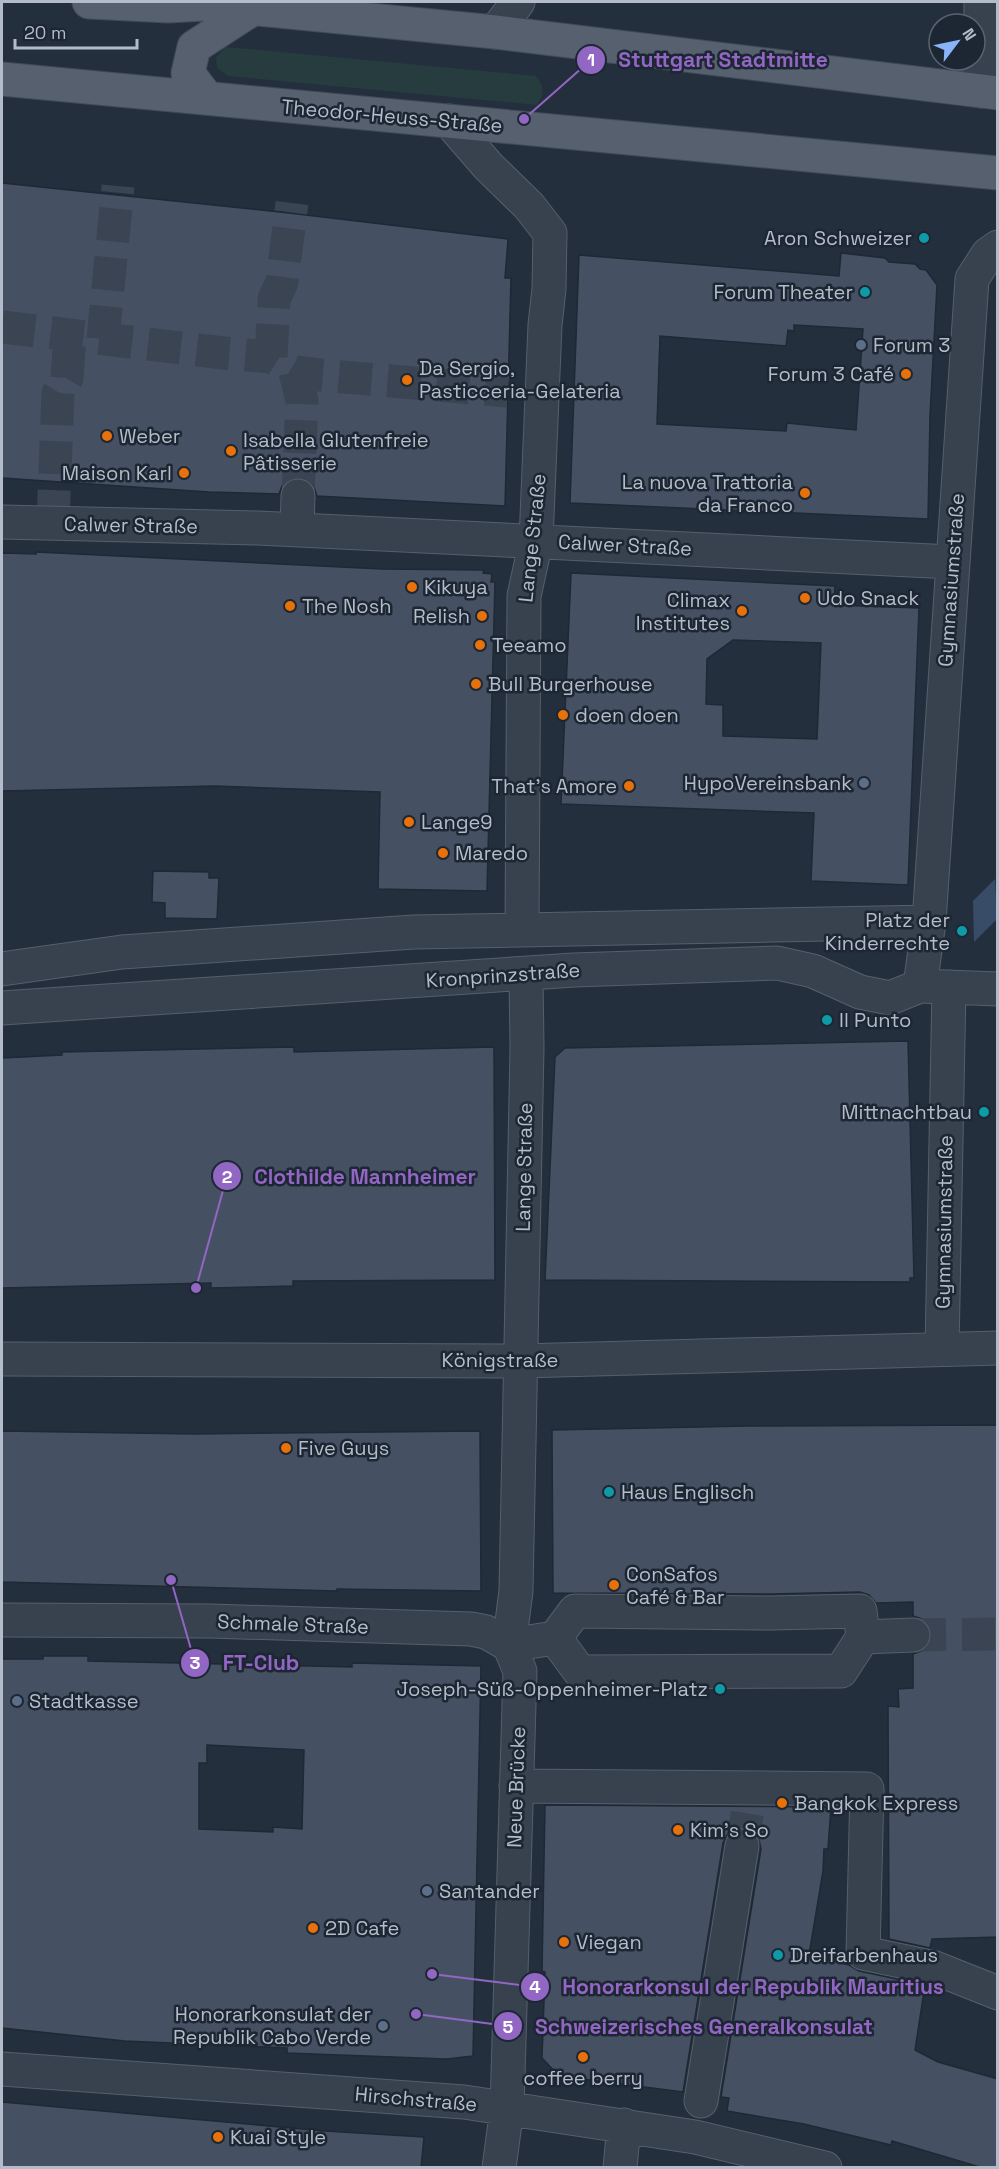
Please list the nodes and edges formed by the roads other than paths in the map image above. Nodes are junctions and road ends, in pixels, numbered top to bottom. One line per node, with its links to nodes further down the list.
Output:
1 (89, 2): 4 (main road)
2 (518, 2): 5 (street)
3 (981, 2): 7 (street)
4 (251, 10): 5 (main road); 8 (main road)
5 (495, 32): 7 (main road)
6 (2, 79): 8 (main road, Theodor-Heuss-Straße)
7 (988, 92)
8 (207, 98): 9 (main road, Theodor-Heuss-Straße)
9 (449, 120): 10 (main road, Theodor-Heuss-Straße); 15 (street, Lange Straße)
10 (998, 173)
11 (998, 247): 16 (street, Gymnasiumstraße)
12 (298, 496): 14 (street)
13 (2, 522): 14 (street, Calwer Straße)
14 (297, 530): 15 (street, Calwer Straße)
15 (536, 541): 16 (street, Calwer Straße); 18 (street, Lange Straße)
16 (952, 562): 17 (street, Gymnasiumstraße)
17 (929, 922): 18 (street); 22 (street, Gymnasiumstraße)
18 (522, 929): 19 (street); 20 (street)
19 (2, 969)
20 (574, 970): 21 (street, Kronprinzstraße); 22 (street, Kronprinzstraße)
21 (526, 974): 24 (street, Kronprinzstraße); 28 (street, Lange Straße)
22 (935, 986): 23 (street, Kronprinzstraße); 26 (street, Gymnasiumstraße)
23 (998, 989)
24 (2, 1008)
25 (998, 1348): 26 (street, Königstraße)
26 (942, 1349): 28 (street, Königstraße)
27 (2, 1359): 28 (street, Königstraße)
28 (521, 1361): 33 (street, Neue Brücke)
29 (2, 1620): 33 (street, Schmale Straße)
30 (913, 1635): 31 (street)
31 (862, 1637): 32 (street); 32 (street)
32 (555, 1638): 33 (street)
33 (509, 1645): 34 (street, Neue Brücke)
34 (516, 1786): 36 (street); 39 (street, Neue Brücke)
35 (742, 1846): 38 (street)
36 (998, 1994)
37 (2, 2069): 39 (street, Hirschstraße)
38 (701, 2101)
39 (507, 2108): 40 (street, Hirschstraße); 41 (street, Neue Brücke)
40 (624, 2125): 42 (street); 43 (street, Hirschstraße)
41 (499, 2168)
42 (620, 2168)
43 (825, 2168)

